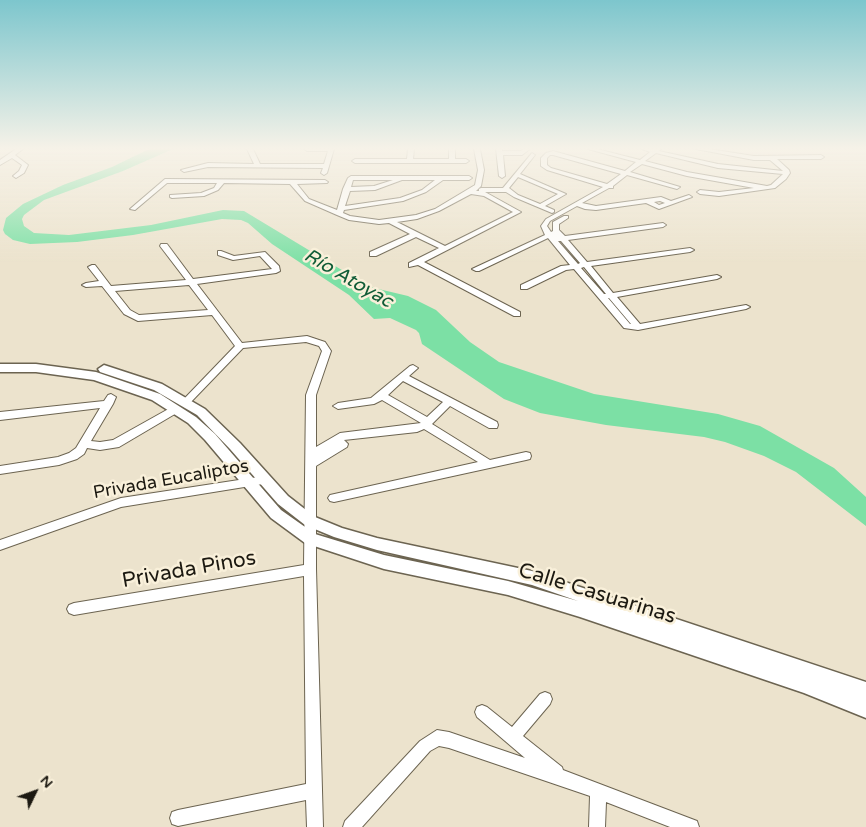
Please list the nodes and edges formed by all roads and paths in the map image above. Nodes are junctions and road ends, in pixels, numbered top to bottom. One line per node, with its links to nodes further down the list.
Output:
1 (157, 188): 21 (street)
2 (194, 188): 15 (street)
3 (217, 188): 15 (street)
4 (296, 188): 17 (street)
5 (308, 188): 17 (street)
6 (362, 188): 11 (street)
7 (429, 188): 22 (street)
8 (548, 188): 19 (street)
9 (609, 188): 20 (street)
10 (768, 188): 14 (street)
11 (346, 189): 22 (street)
12 (481, 189): 13 (street); 24 (street); 29 (street)
13 (507, 189): 19 (street)
14 (700, 192)
15 (186, 195): 16 (street)
16 (172, 196)
17 (303, 197): 22 (street)
18 (690, 197): 20 (street)
19 (540, 206): 23 (street)
20 (581, 206): 23 (street)
21 (133, 209)
22 (340, 211): 24 (street)
23 (556, 216): 27 (street)
24 (392, 222): 26 (street)
25 (663, 225): 27 (street)
26 (416, 234): 29 (street); 32 (street)
27 (556, 236): 33 (street); 34 (street); 36 (street)
28 (164, 246): 38 (street)
29 (446, 249): 46 (street)
30 (690, 250): 34 (street)
31 (220, 252): 38 (street)
32 (373, 254)
33 (575, 265): 34 (street); 41 (street); 43 (street)
34 (585, 265): 42 (street)
35 (92, 267): 40 (street)
36 (476, 269)
37 (717, 278): 42 (street)
38 (192, 282): 40 (street); 45 (street)
39 (86, 285): 40 (street)
40 (106, 286): 45 (street)
41 (524, 287)
42 (611, 295): 43 (street); 47 (street)
43 (602, 296): 47 (street)
44 (746, 307): 47 (street)
45 (215, 312): 48 (street)
46 (517, 314)
47 (638, 327)
48 (240, 346): 55 (street); 62 (street)
49 (0, 360): 55 (main road, Calle Casuarinas)
50 (0, 368): 55 (main road, Calle Casuarinas)
51 (413, 368): 52 (street)
52 (403, 377): 53 (street); 54 (street)
53 (381, 395): 56 (street); 58 (street)
54 (449, 402): 58 (street); 59 (street)
55 (181, 405): 60 (street); 65 (main road, Calle Casuarinas); 66 (main road, Calle Casuarinas)
56 (338, 406)
57 (0, 416): 60 (street)
58 (426, 423): 62 (street); 63 (street)
59 (492, 425)
60 (84, 444): 64 (street)
61 (526, 456): 63 (street)
62 (310, 460): 68 (street)
63 (489, 464): 67 (street)
64 (0, 470)
65 (265, 480): 66 (street, Privada Eucaliptos); 68 (main road, Calle Casuarinas)
66 (248, 484): 69 (main road, Calle Casuarinas); 70 (street, Privada Eucaliptos)
67 (334, 498)
68 (310, 521): 69 (street); 73 (main road, Calle Casuarinas)
69 (310, 539): 71 (street); 75 (main road, Calle Casuarinas)
70 (0, 545)
71 (310, 569): 72 (street, Privada Pinos); 79 (street)
72 (74, 609)
73 (866, 691)
74 (544, 700): 77 (street)
75 (866, 709)
76 (482, 712): 77 (street)
77 (513, 737): 78 (street)
78 (562, 778): 80 (street); 83 (street)
79 (314, 790): 81 (street); 82 (street)
80 (598, 792): 84 (street); 85 (street)
81 (178, 818)
82 (315, 827)
83 (351, 827)
84 (597, 827)
85 (691, 827)

